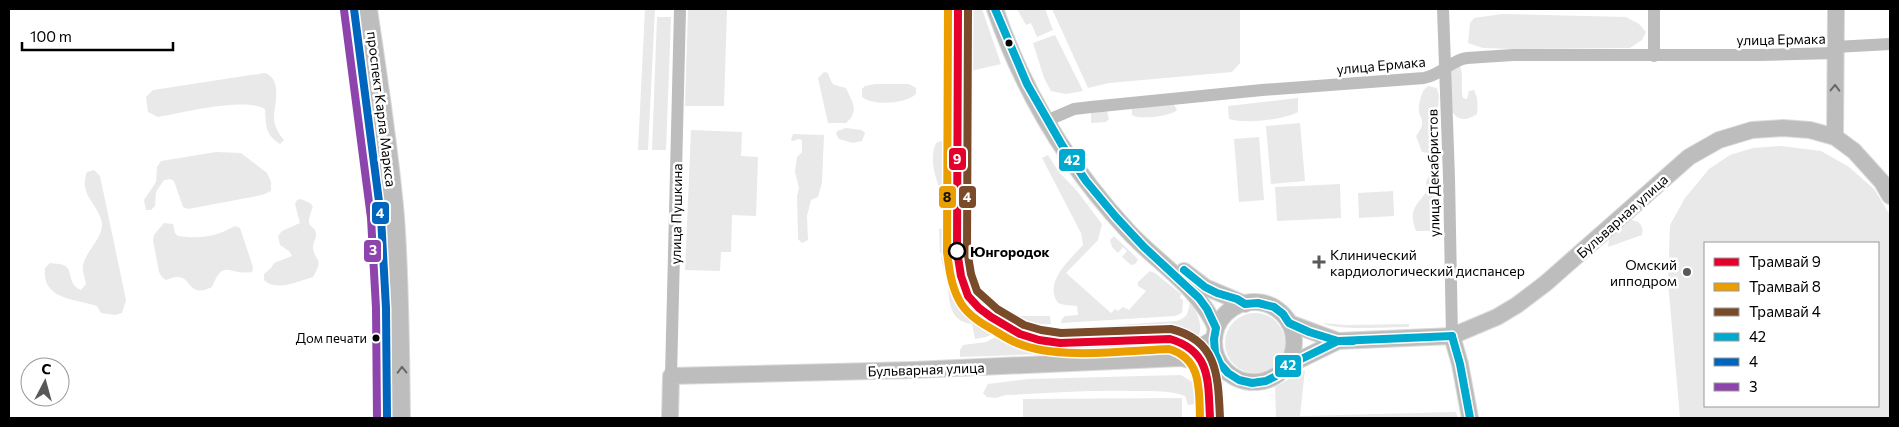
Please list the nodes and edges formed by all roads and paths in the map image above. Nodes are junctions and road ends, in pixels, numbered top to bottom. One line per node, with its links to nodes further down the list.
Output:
1 (354, 9): 15 (main road, проспект Карла Маркса)
2 (369, 9): 15 (main road, проспект Карла Маркса)
3 (680, 9): 26 (street, улица Пушкина)
4 (996, 9): 13 (main road)
5 (1007, 9): 13 (main road)
6 (1443, 9): 12 (street, улица Декабристов)
7 (1654, 9): 11 (street)
8 (1836, 9): 10 (main road)
9 (1890, 44): 10 (street, улица Ермака)
10 (1835, 50): 11 (street, улица Ермака); 14 (main road, one-way to 10)
11 (1654, 56): 12 (street, улица Ермака)
12 (1445, 69): 13 (street, улица Ермака); 21 (street, улица Декабристов)
13 (1051, 118): 18 (main road); 20 (main road)
14 (1835, 136): 16 (main road, Бульварная улица); 21 (main road, Бульварная улица)
15 (384, 180): 17 (main road, проспект Карла Маркса)
16 (1890, 196)
17 (388, 216): 27 (main road, проспект Карла Маркса); 28 (main road, проспект Карла Маркса, one-way to 17)
18 (1246, 304): 19 (main road); 20 (main road)
19 (1289, 323): 22 (main road, Бульварная улица); 24 (main road)
20 (1215, 334): 23 (main road, Бульварная улица); 25 (main road)
21 (1452, 336): 22 (main road, Бульварная улица); 30 (main road)
22 (1338, 341): 24 (main road, Бульварная улица)
23 (1181, 358): 25 (main road, Бульварная улица); 26 (main road, Бульварная улица)
24 (1287, 366): 25 (main road)
25 (1228, 373)
26 (671, 376): 29 (main road, улица Пушкина)
27 (387, 418)
28 (402, 418)
29 (670, 418)
30 (1470, 418)

